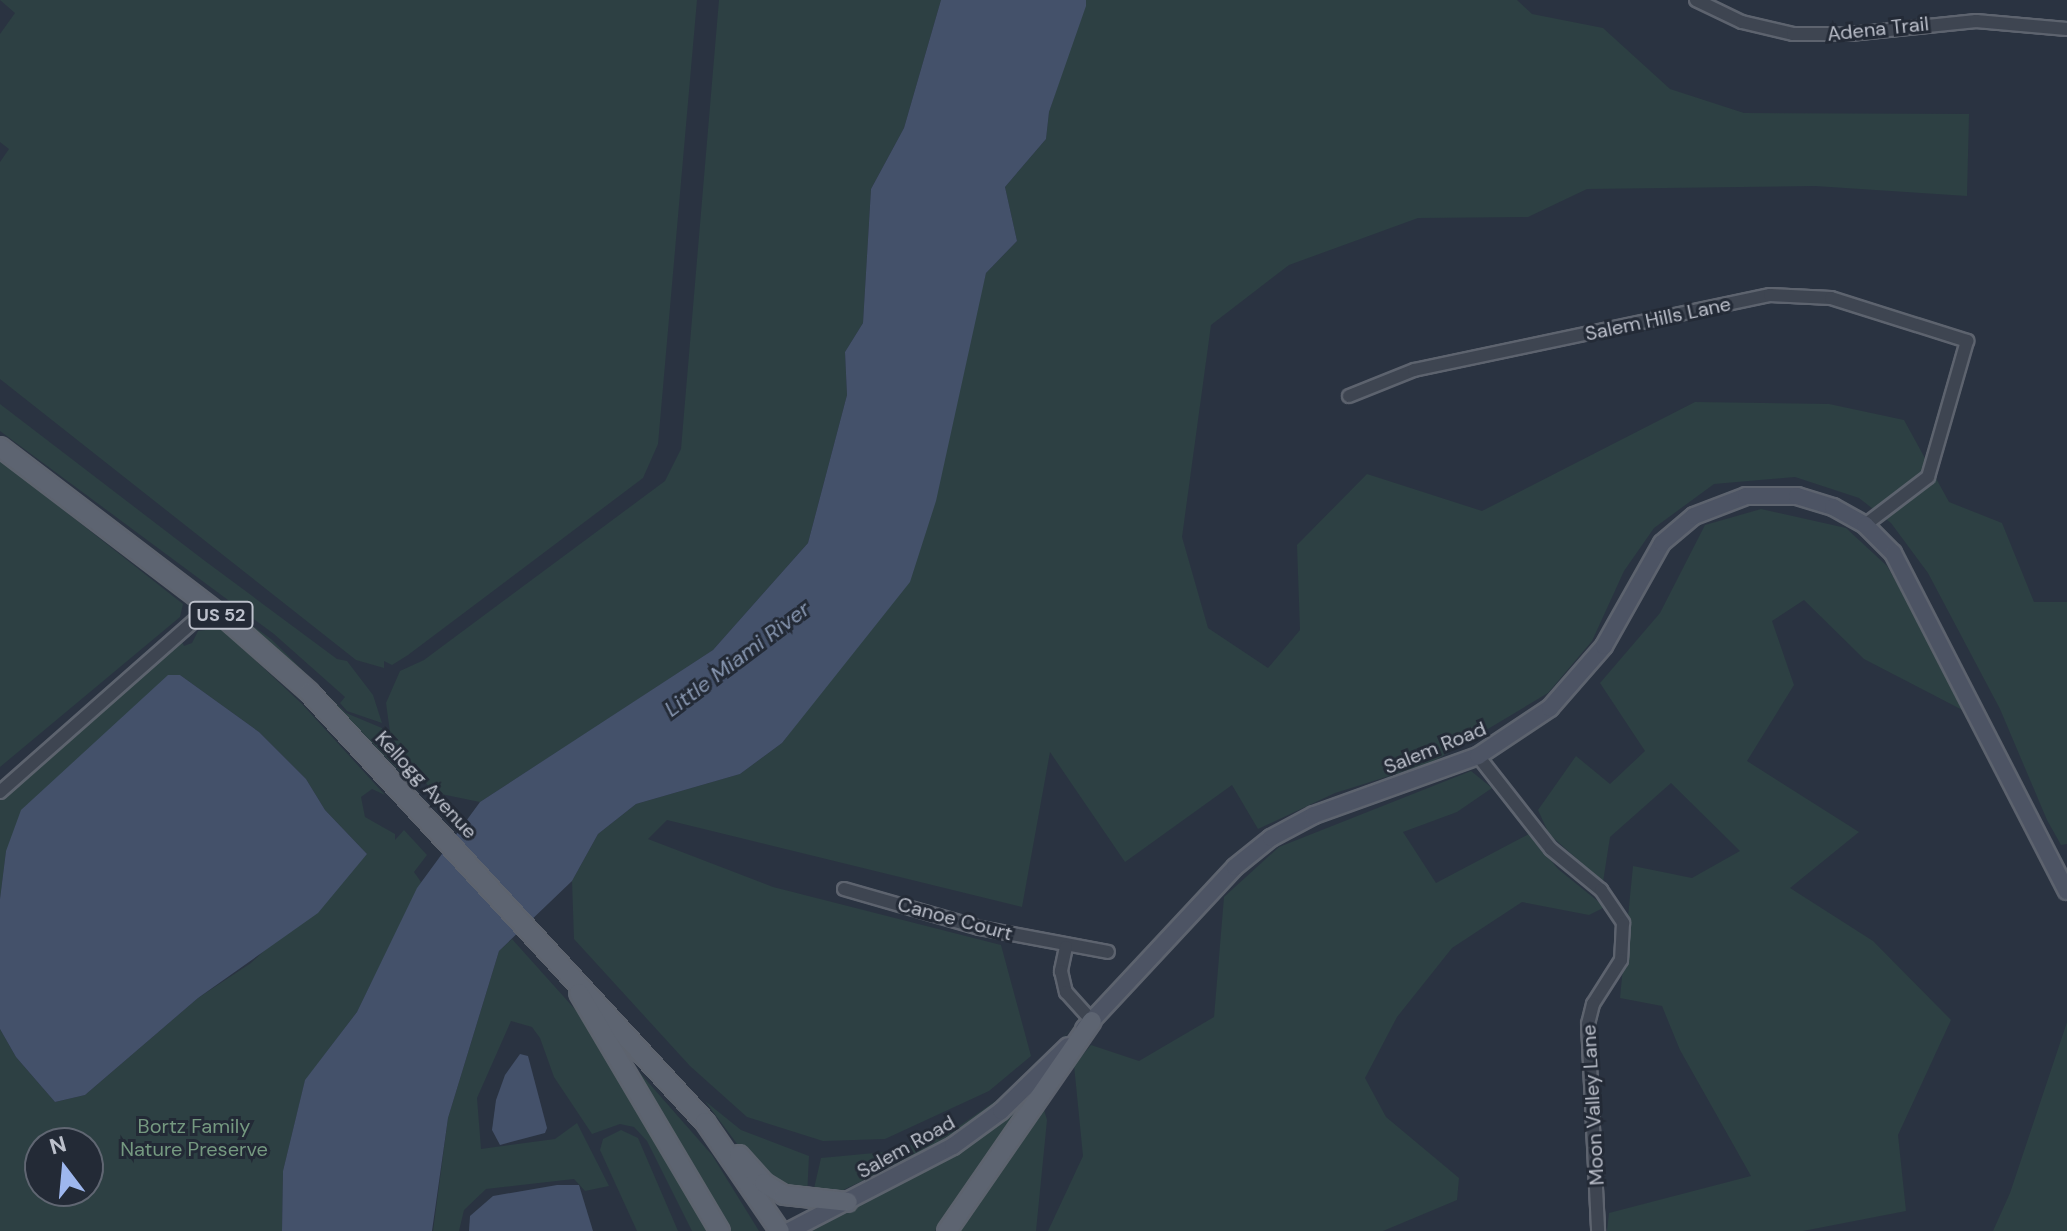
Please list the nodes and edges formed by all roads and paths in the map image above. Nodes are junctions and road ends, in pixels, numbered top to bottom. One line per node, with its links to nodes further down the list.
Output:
1 (1696, 0): 2 (street, Adena Trail)
2 (2067, 29)
3 (1349, 396): 5 (street, Salem Hills Lane)
4 (0, 447): 6 (main road, Kellogg Avenue / US 52)
5 (1865, 525): 7 (street, Salem Road); 10 (street, Salem Road)
6 (210, 607): 8 (street); 13 (main road, Kellogg Avenue / US 52)
7 (1478, 756): 14 (street, Salem Road); 25 (street, Moon Valley Lane)
8 (0, 792)
9 (844, 889): 11 (street, Canoe Court)
10 (2067, 891)
11 (1066, 947): 12 (street, Canoe Court); 14 (street)
12 (1108, 952)
13 (565, 966): 15 (main road, Kellogg Avenue / US 52); 19 (main road)
14 (1092, 1021): 16 (street, Salem Road); 24 (main road)
15 (705, 1122): 16 (main road); 17 (main road, Kellogg Avenue / US 52)
16 (848, 1202): 18 (street, Salem Road)
17 (763, 1209): 20 (main road, Kellogg Avenue / US 52); 21 (main road, Kellogg Avenue / US 52)
18 (824, 1213): 22 (street, Salem Road); 23 (street, Salem Road)
19 (720, 1231)
20 (770, 1231)
21 (780, 1231)
22 (789, 1231)
23 (805, 1231)
24 (947, 1231)
25 (1598, 1231)

